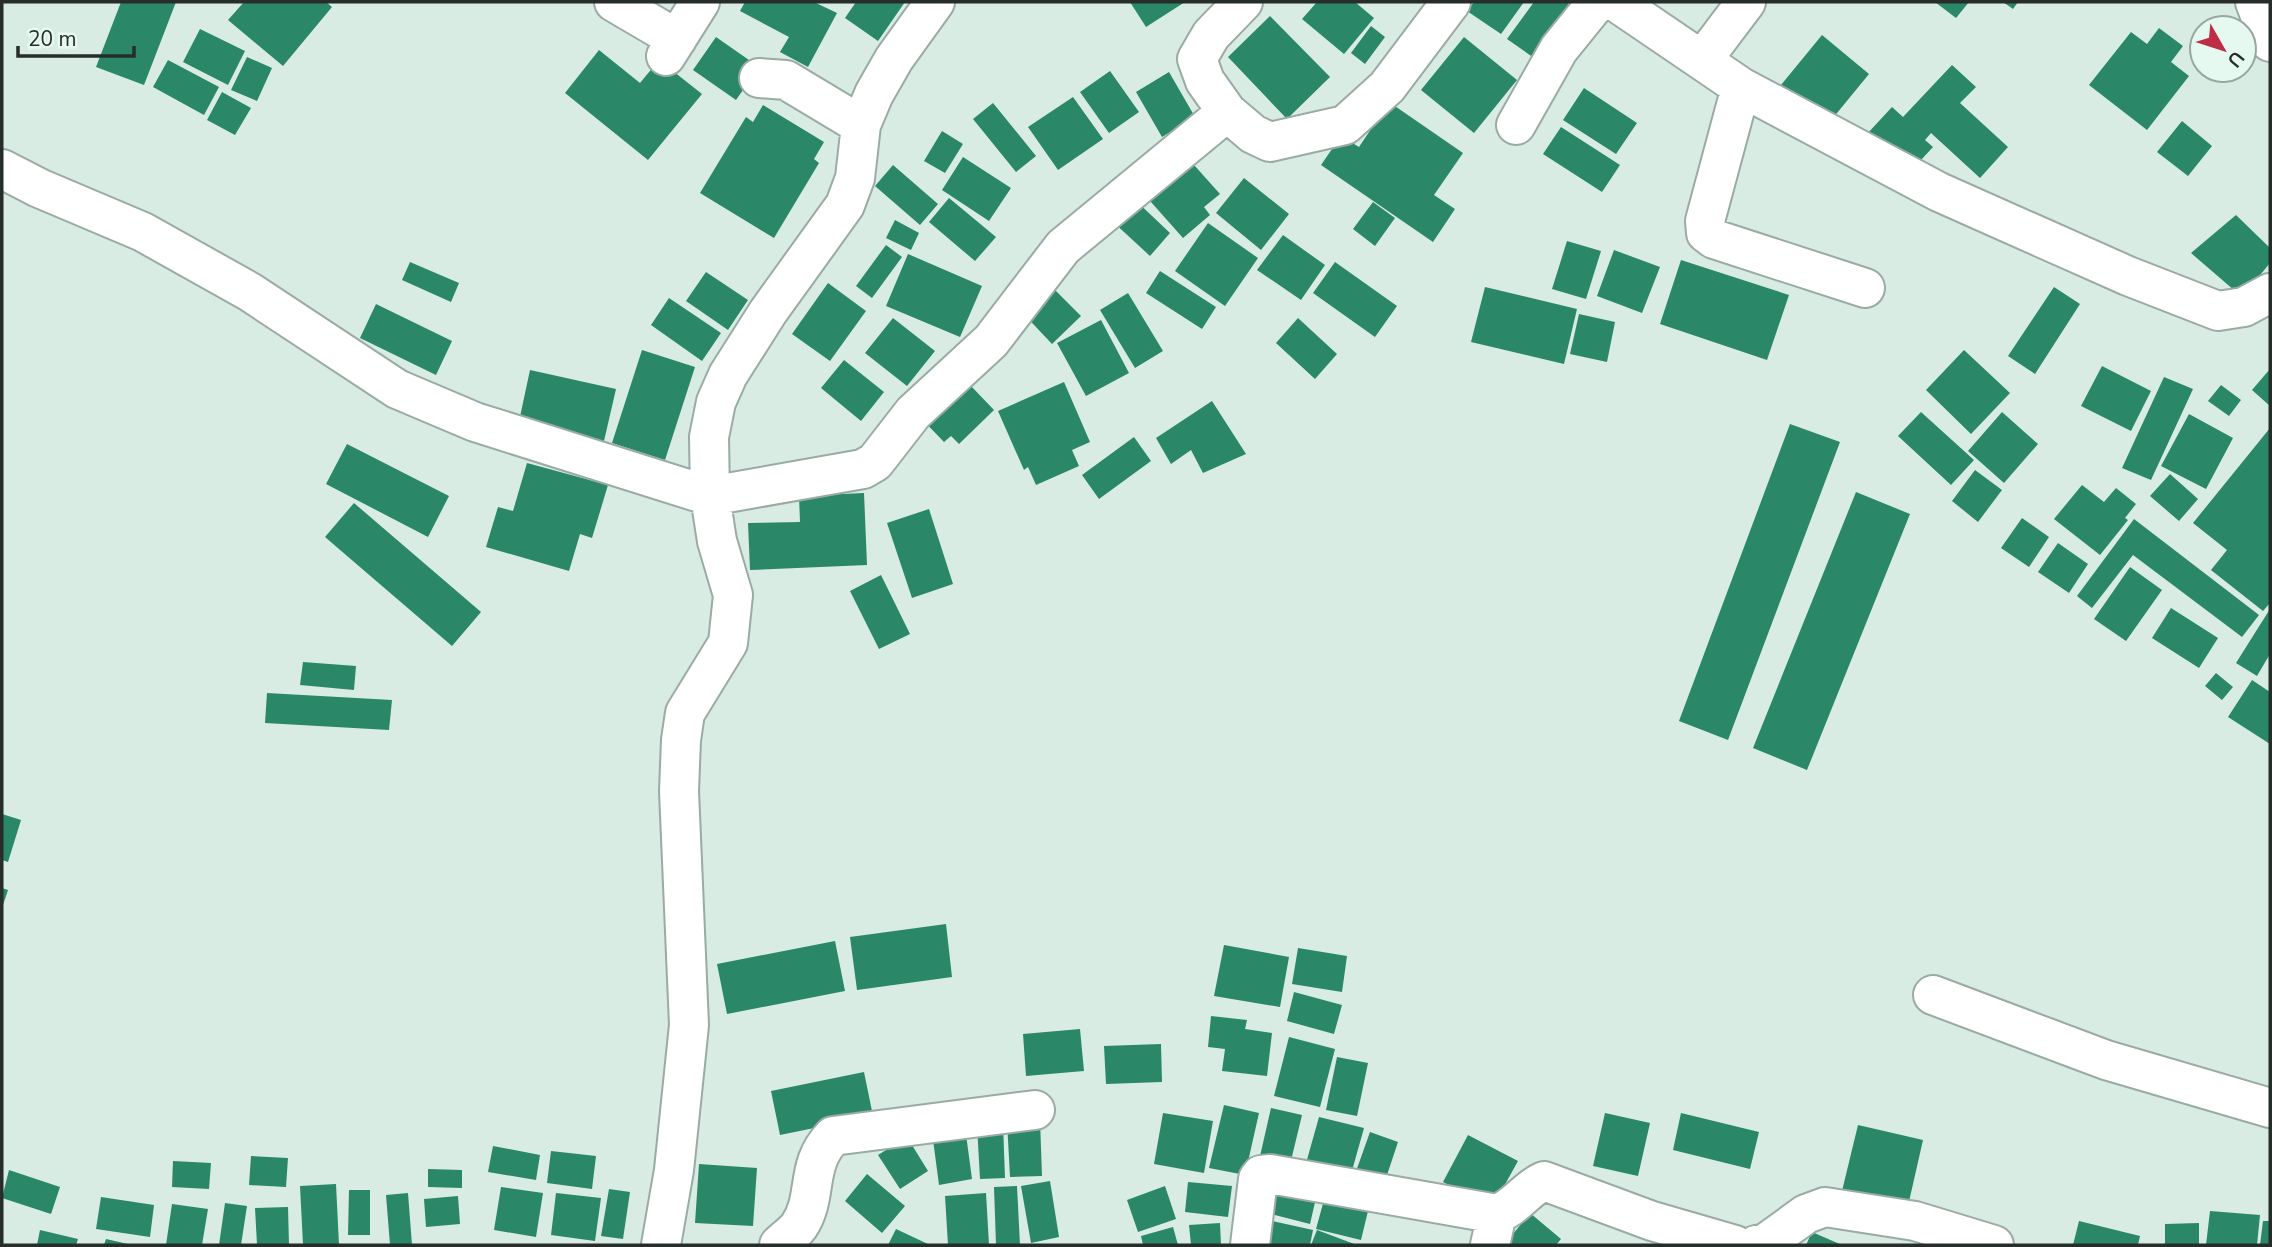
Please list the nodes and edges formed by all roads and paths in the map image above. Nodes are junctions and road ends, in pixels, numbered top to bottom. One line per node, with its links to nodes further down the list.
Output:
1 (614, 2): 2 (street)
2 (700, 2)
3 (935, 2): 15 (street)
4 (1243, 2): 14 (street)
5 (1451, 2): 14 (street)
6 (1597, 2): 16 (street)
7 (1616, 2): 11 (street)
8 (1746, 2): 11 (street)
9 (2255, 2): 10 (street)
10 (2270, 42)
11 (1703, 59): 13 (street)
12 (759, 78): 15 (street)
13 (1741, 87): 18 (street); 19 (street)
14 (1227, 112): 20 (street)
15 (861, 125): 20 (street)
16 (1516, 125)
17 (2, 169): 20 (street)
18 (1865, 288)
19 (2270, 293)
20 (710, 496): 26 (street)
21 (1933, 995): 22 (street)
22 (2270, 1108)
23 (1035, 1110): 27 (street)
24 (1493, 1230): 25 (street); 28 (street)
25 (1647, 1233): 29 (street)
26 (661, 1245)
27 (779, 1245)
28 (1250, 1245)
29 (1735, 1245)
30 (1756, 1245): 31 (street)
31 (1994, 1245)

